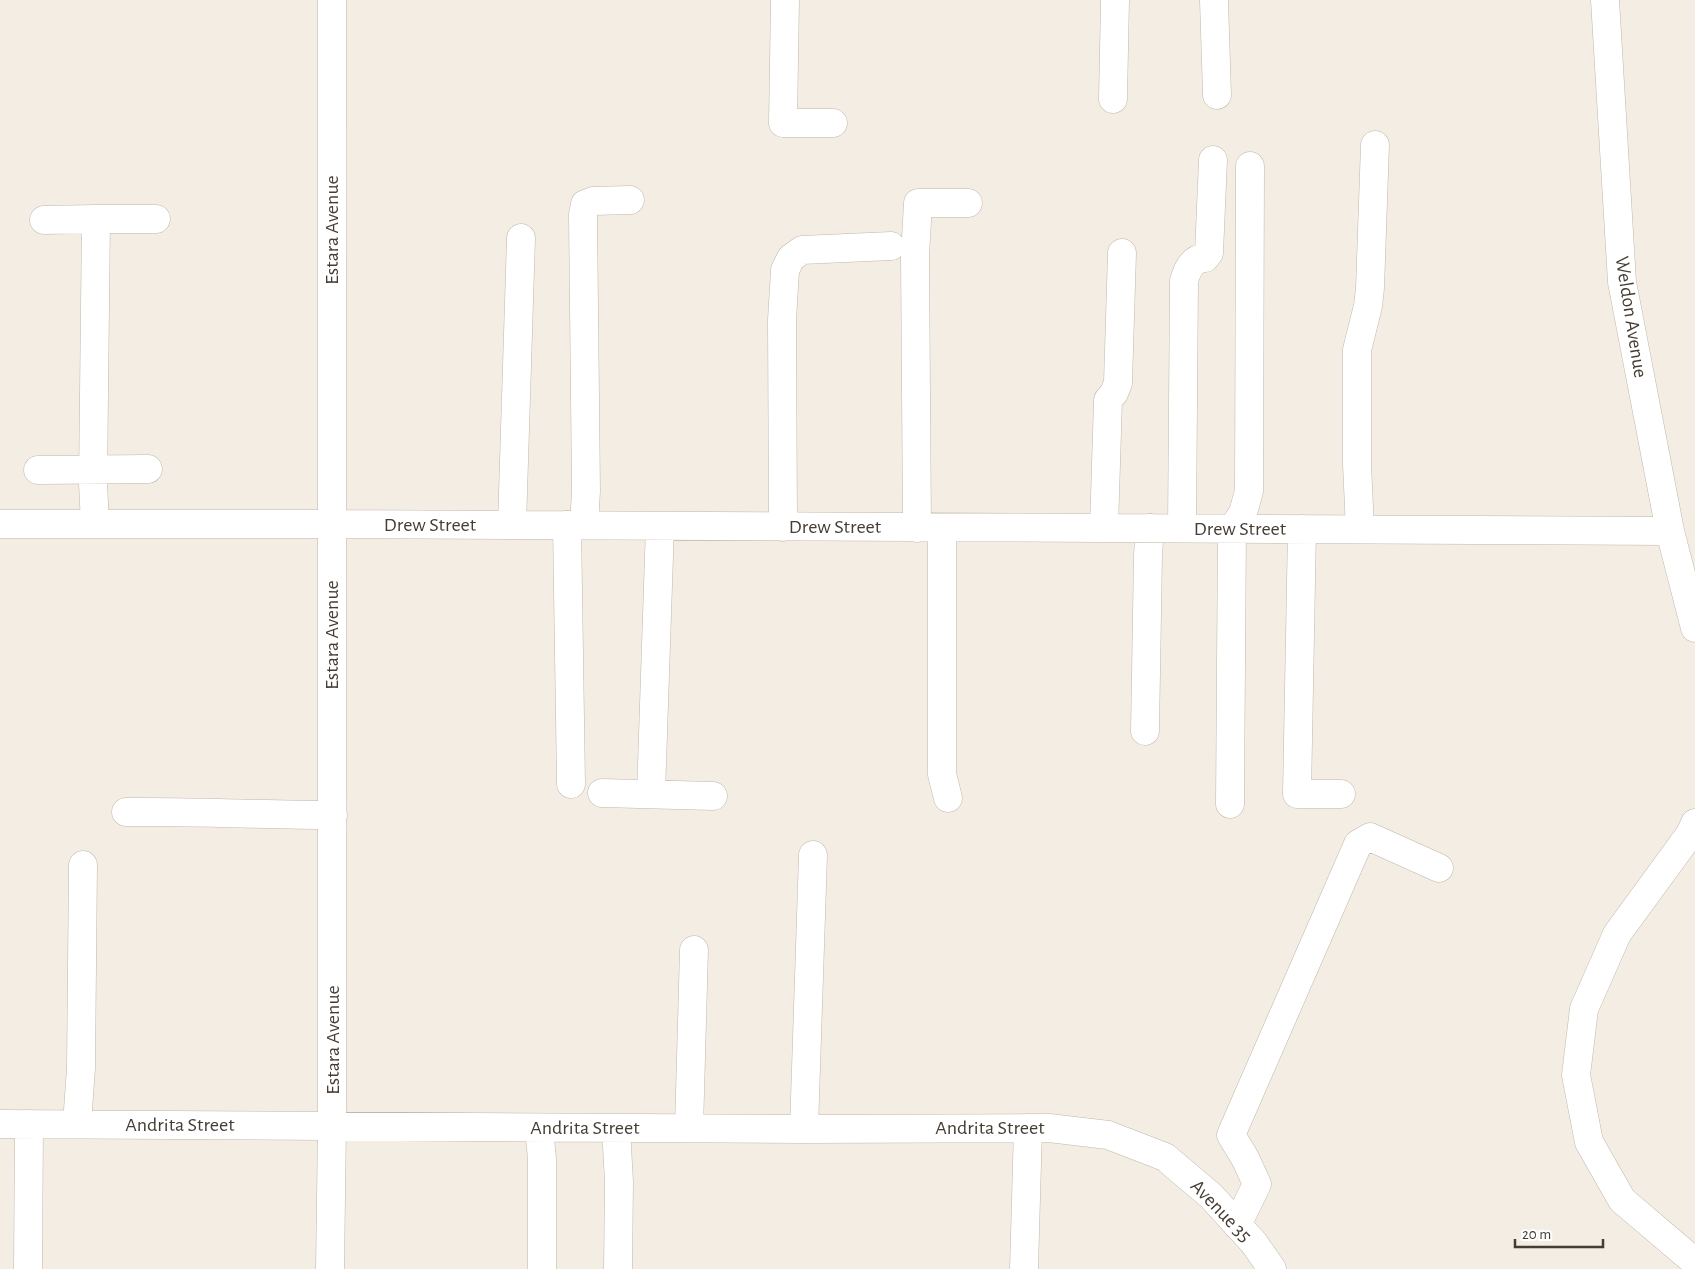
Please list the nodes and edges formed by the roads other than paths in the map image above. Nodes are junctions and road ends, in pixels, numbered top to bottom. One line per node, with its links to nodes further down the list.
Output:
1 (332, 0): 25 (street, Estara Avenue)
2 (785, 0): 8 (street)
3 (1116, 0): 7 (street)
4 (1214, 0): 6 (street)
5 (1605, 0): 37 (street, Weldon Avenue)
6 (1218, 94)
7 (1113, 98)
8 (833, 123)
9 (1375, 145): 36 (street)
10 (1213, 160): 33 (street)
11 (1250, 166): 34 (street)
12 (630, 200): 27 (street)
13 (968, 203): 30 (street)
14 (96, 219): 15 (street); 16 (street); 20 (street)
15 (156, 219)
16 (44, 220)
17 (521, 238): 26 (street)
18 (891, 246): 29 (street)
19 (1122, 253): 31 (street)
20 (94, 469): 21 (street); 22 (street); 24 (street)
21 (148, 469)
22 (38, 470)
23 (0, 524): 24 (street, Drew Street)
24 (95, 524): 25 (street, Drew Street)
25 (332, 524): 26 (street, Drew Street); 49 (street, Estara Avenue)
26 (512, 525): 27 (street, Drew Street)
27 (576, 525): 28 (street, Drew Street); 41 (street)
28 (660, 526): 29 (street, Drew Street); 43 (street)
29 (783, 527): 30 (street, Drew Street)
30 (930, 528): 31 (street, Drew Street); 46 (street)
31 (1104, 528): 32 (street, Drew Street)
32 (1150, 528): 33 (street, Drew Street); 40 (street)
33 (1182, 528): 34 (street, Drew Street)
34 (1232, 529): 35 (street, Drew Street); 47 (street)
35 (1302, 529): 36 (street, Drew Street); 44 (street)
36 (1360, 530): 37 (street, Drew Street)
37 (1670, 531): 38 (street, Weldon Avenue)
38 (1691, 601): 39 (street, Weldon Avenue)
39 (1695, 628)
40 (1145, 731)
41 (571, 784)
42 (602, 793): 43 (street)
43 (651, 794): 45 (street)
44 (1341, 794)
45 (713, 796)
46 (948, 798)
47 (1230, 804)
48 (126, 812): 49 (street)
49 (333, 815): 58 (street, Estara Avenue)
50 (1695, 823): 66 (street)
51 (813, 855): 63 (street)
52 (83, 866): 57 (street)
53 (1439, 868): 65 (street)
54 (694, 950): 61 (street)
55 (0, 1124): 56 (street, Andrita Street)
56 (29, 1124): 57 (street, Andrita Street); 67 (street)
57 (77, 1124): 58 (street, Andrita Street)
58 (332, 1126): 59 (street, Andrita Street); 68 (street, Estara Avenue)
59 (539, 1128): 60 (street, Andrita Street); 69 (street)
60 (616, 1128): 61 (street, Andrita Street); 70 (street)
61 (689, 1128): 63 (street, Andrita Street)
62 (1019, 1128): 63 (street, Andrita Street); 64 (street, Andrita Street); 71 (street); 72 (street)
63 (804, 1129)
64 (1165, 1157): 65 (street, Avenue 35)
65 (1237, 1225): 73 (street, Avenue 35)
66 (1695, 1262)
67 (28, 1269)
68 (330, 1269)
69 (542, 1269)
70 (618, 1269)
71 (1012, 1269)
72 (1024, 1269)
73 (1272, 1269)

